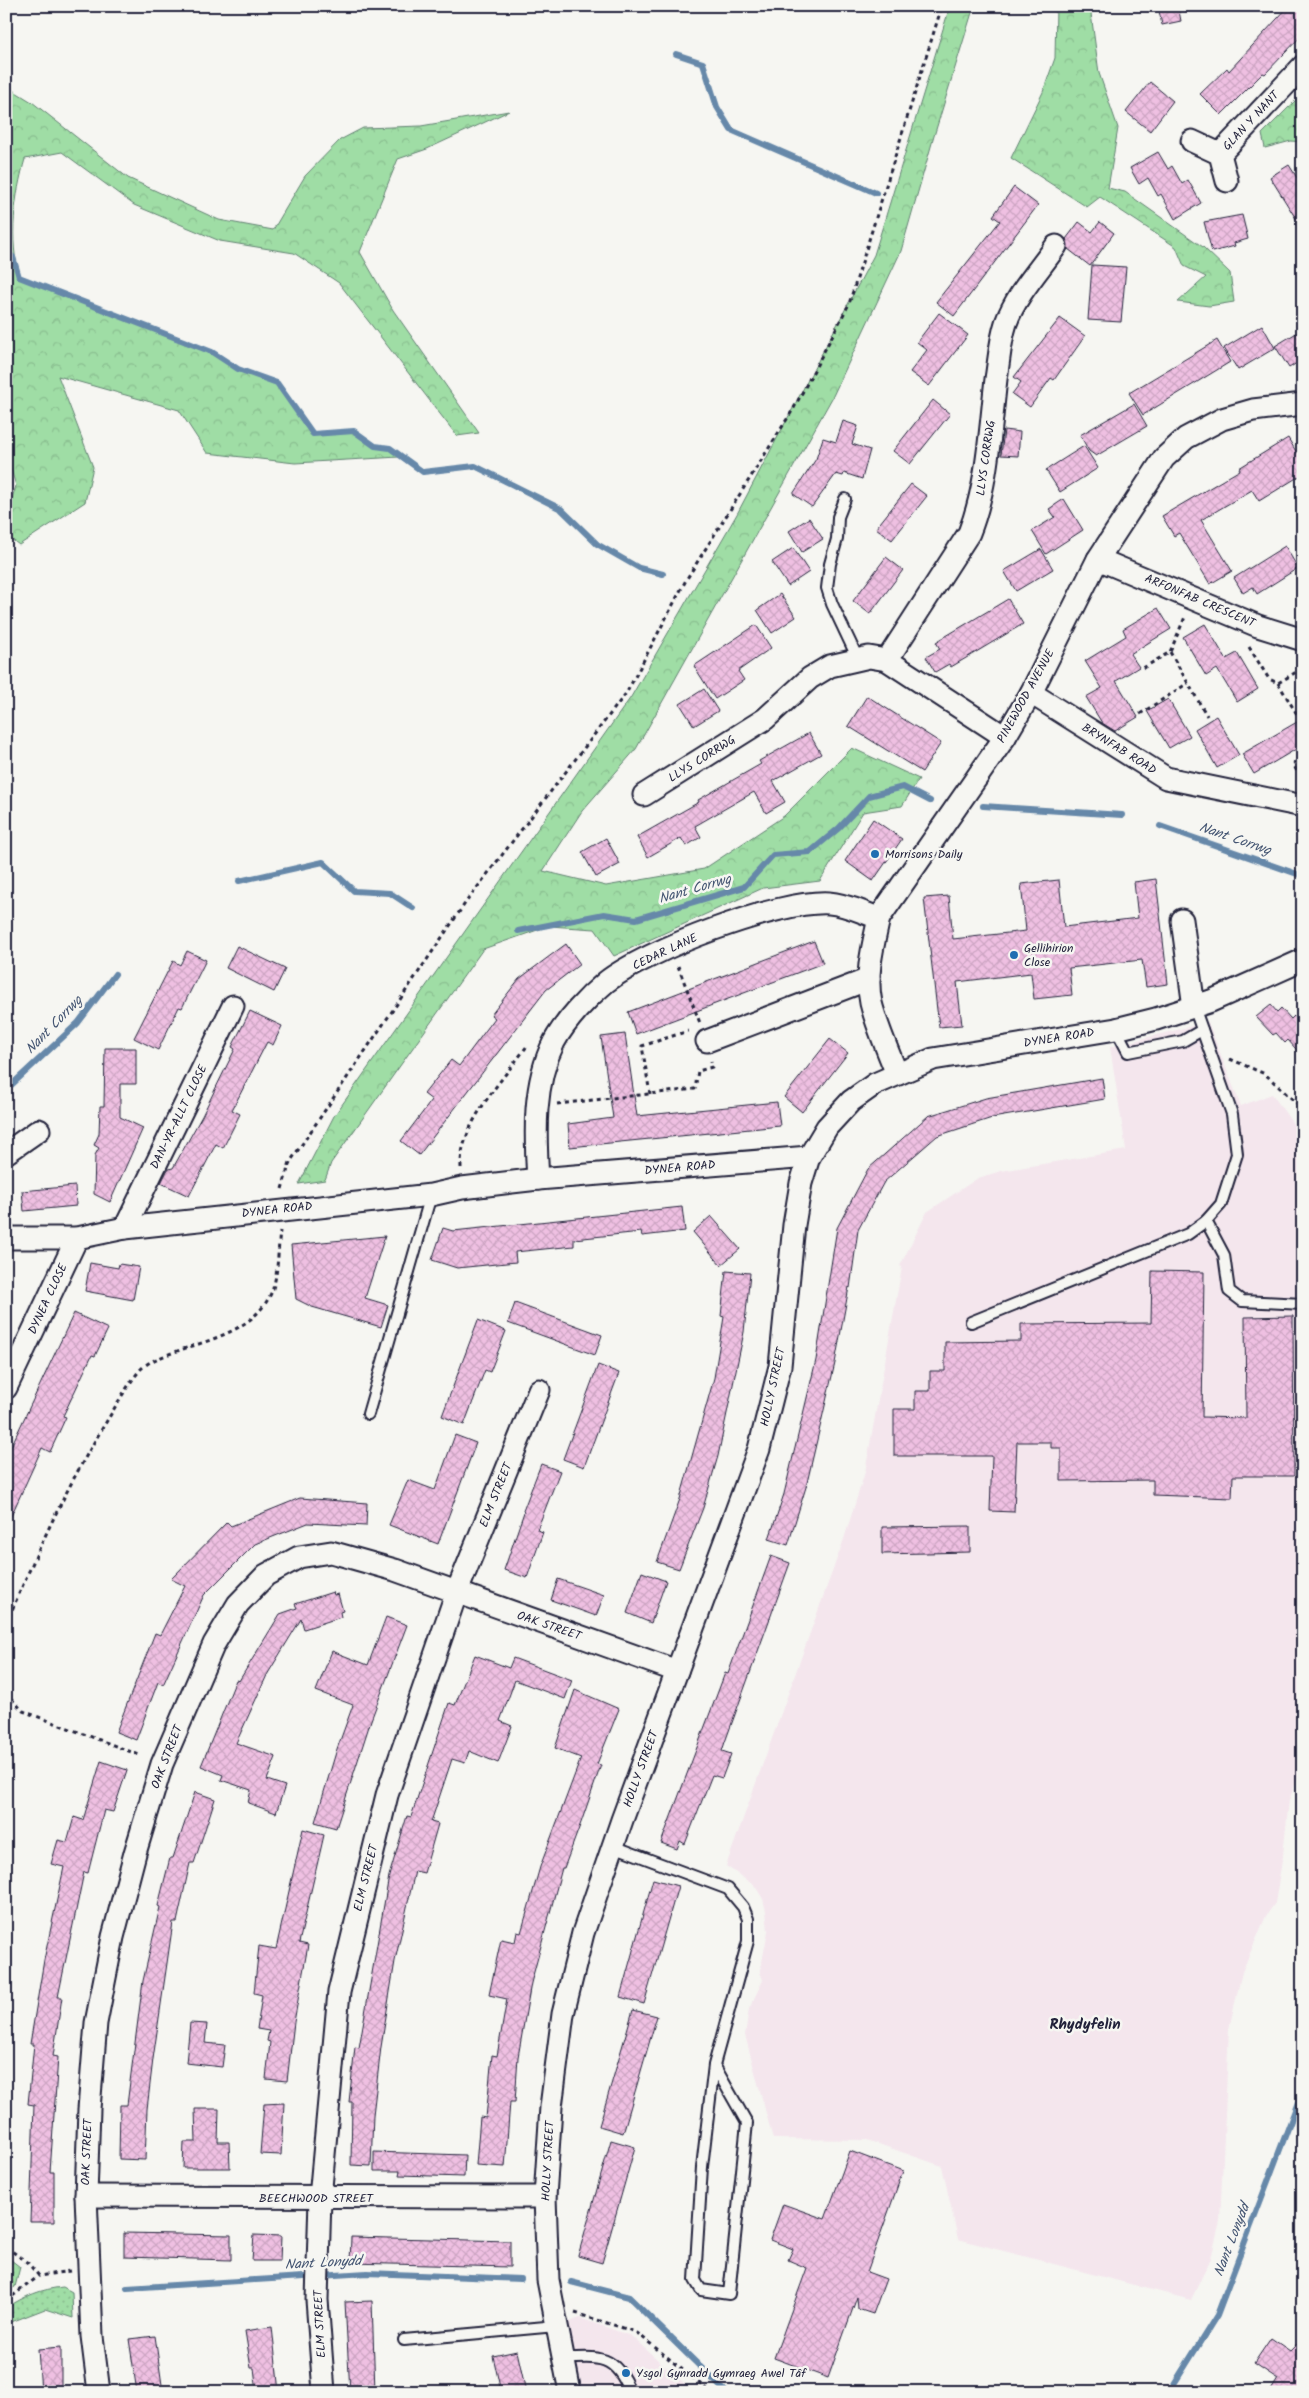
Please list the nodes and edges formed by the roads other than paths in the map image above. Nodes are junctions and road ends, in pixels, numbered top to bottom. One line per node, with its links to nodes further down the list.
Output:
1 (1303, 66): 3 (street, GLAN Y NANT)
2 (1192, 141): 3 (street, GLAN Y NANT)
3 (1220, 154): 4 (street, GLAN Y NANT)
4 (1227, 182)
5 (1056, 246): 11 (street, LLYS CORRWG)
6 (1303, 404): 8 (street, PINEWOOD AVENUE)
7 (845, 499): 10 (lane)
8 (1098, 559): 9 (street, ARFONFAB CRESCENT); 12 (street, PINEWOOD AVENUE)
9 (1303, 640)
10 (858, 659): 11 (street, LLYS CORRWG); 14 (street, LLYS CORRWG)
11 (888, 660): 13 (street, LLYS CORRWG)
12 (1031, 693): 13 (street, PINEWOOD AVENUE); 15 (street, BRYNFAB ROAD)
13 (1004, 737): 16 (street, PINEWOOD AVENUE)
14 (644, 795)
15 (1303, 806)
16 (879, 918): 19 (street, PINEWOOD AVENUE); 29 (street, CEDAR LANE)
17 (1182, 920): 21 (street)
18 (1303, 960): 21 (street, DYNEA ROAD)
19 (869, 979): 24 (street); 25 (street, PINEWOOD AVENUE)
20 (233, 1006): 32 (street, DAN-YR-ALLT CLOSE)
21 (1194, 1007): 22 (street, DYNEA ROAD); 23 (lane)
22 (1116, 1029): 23 (lane); 25 (street, DYNEA ROAD)
23 (1202, 1030): 31 (lane)
24 (701, 1033)
25 (897, 1074): 28 (street, DYNEA ROAD)
26 (38, 1130): 27 (street)
27 (6, 1153)
28 (808, 1157): 29 (street, DYNEA ROAD); 41 (street, HOLLY STREET)
29 (538, 1179): 30 (street, DYNEA ROAD)
30 (431, 1195): 32 (street, DYNEA ROAD); 39 (lane)
31 (1206, 1220): 35 (lane); 36 (lane)
32 (125, 1228): 34 (street, DYNEA ROAD)
33 (6, 1238): 34 (street, DYNEA ROAD)
34 (77, 1238): 37 (street, DYNEA CLOSE)
35 (1303, 1304)
36 (971, 1322)
37 (6, 1388)
38 (539, 1390): 40 (street, ELM STREET)
39 (368, 1414)
40 (456, 1594): 41 (street, OAK STREET); 44 (street, OAK STREET); 46 (street, ELM STREET)
41 (677, 1671): 42 (street, HOLLY STREET)
42 (613, 1846): 43 (lane); 45 (street, HOLLY STREET)
43 (714, 2065): 43 (lane)
44 (86, 2196): 46 (street, BEECHWOOD STREET); 50 (street, OAK STREET)
45 (545, 2197): 46 (street, BEECHWOOD STREET); 47 (street, HOLLY STREET)
46 (320, 2198): 51 (street, ELM STREET)
47 (554, 2316): 48 (lane); 49 (street, HOLLY STREET)
48 (404, 2340)
49 (563, 2359): 52 (street, HOLLY STREET); 53 (lane)
50 (99, 2392)
51 (324, 2392)
52 (570, 2392)
53 (630, 2392)

